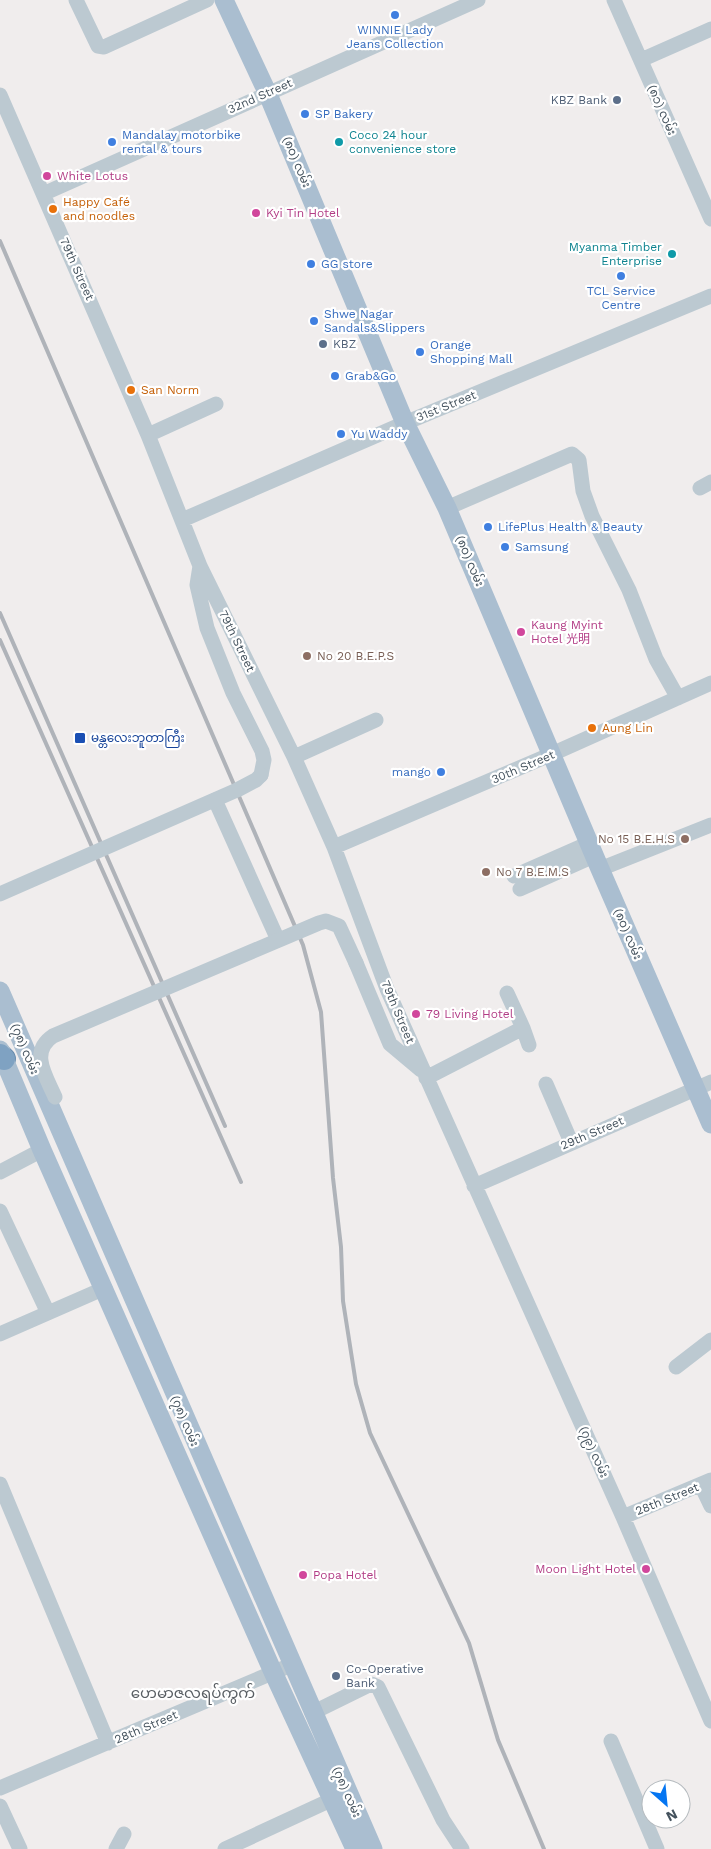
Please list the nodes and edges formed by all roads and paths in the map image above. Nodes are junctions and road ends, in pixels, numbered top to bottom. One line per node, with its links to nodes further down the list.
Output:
1 (76, 0): 2 (street)
2 (207, 0)
3 (224, 0): 8 (main road, (၈၀) လမ်း)
4 (478, 0): 8 (street, 32nd Street)
5 (614, 0): 7 (street, (၈၁) လမ်း)
6 (711, 29): 7 (street)
7 (640, 60): 11 (street, (၈၁) လမ်း)
8 (267, 92): 10 (street, 32nd Street); 14 (main road, (၈၀) လမ်း)
9 (0, 95): 10 (street, 79th Street)
10 (43, 194): 15 (street, 79th Street)
11 (711, 219)
12 (711, 296): 14 (street, 31st Street)
13 (216, 404): 15 (street)
14 (405, 423): 16 (main road, (၈၀) လမ်း); 17 (street, 31st Street)
15 (148, 435): 17 (street, 79th Street)
16 (447, 508): 20 (street); 22 (main road, (၈၀) လမ်း)
17 (182, 520): 18 (street, 79th Street)
18 (200, 566): 23 (street, 79th Street); 24 (street, bridge)
19 (711, 683): 20 (street, 30th Street)
20 (678, 698): 22 (street, 30th Street)
21 (376, 720): 23 (street)
22 (552, 754): 26 (street, 30th Street); 27 (main road, (၈၀) လမ်း)
23 (294, 758): 26 (street, 79th Street)
24 (215, 800): 29 (street, bridge); 30 (street)
25 (711, 825): 27 (street)
26 (334, 847): 36 (street, 79th Street)
27 (594, 856): 28 (street); 38 (main road, (၈၀) လမ်း)
28 (517, 882)
29 (0, 894)
30 (278, 940): 36 (street, bridge); 44 (street, bridge)
31 (0, 991): 44 (main road, (၇၈) လမ်း)
32 (508, 993): 33 (street)
33 (523, 1028): 34 (street); 36 (street)
34 (530, 1045)
35 (1, 1055): 41 (main road, (၇၈) လမ်း)
36 (425, 1074): 43 (street, 79th Street)
37 (546, 1084): 40 (street)
38 (703, 1085): 39 (main road, (၈၀) လမ်း); 40 (street, 29th Street)
39 (711, 1124)
40 (571, 1142): 43 (street, 29th Street)
41 (42, 1150): 42 (street); 46 (main road, (၇၈) လမ်း)
42 (0, 1172)
43 (474, 1186): 54 (street, (၇၉) လမ်း)
44 (86, 1191): 55 (main road, (၇၈) လမ်း)
45 (0, 1211): 47 (street)
46 (105, 1288): 47 (street); 56 (main road, (၇၈) လမ်း)
47 (48, 1313): 48 (street)
48 (0, 1334)
49 (711, 1341): 50 (street)
50 (676, 1367)
51 (706, 1482): 53 (street); 54 (street, 28th Street)
52 (0, 1484): 60 (street)
53 (711, 1506)
54 (623, 1517): 58 (street, (၇၉) လမ်း)
55 (291, 1665): 56 (street, 28th Street); 57 (main road, (၇၈) လမ်း)
56 (273, 1672): 60 (street, 28th Street); 62 (main road, (၇၈) လမ်း)
57 (312, 1713): 69 (main road, (၇၈) လမ်း); 70 (street)
58 (711, 1721)
59 (611, 1741): 71 (street)
60 (108, 1743): 61 (street, 28th Street)
61 (0, 1788)
62 (333, 1798): 67 (street); 68 (main road, (၇၈) လမ်း)
63 (0, 1806): 65 (street)
64 (124, 1834): 66 (street)
65 (20, 1849)
66 (116, 1849)
67 (225, 1849)
68 (355, 1849)
69 (373, 1849)
70 (462, 1849)
71 (657, 1849)

